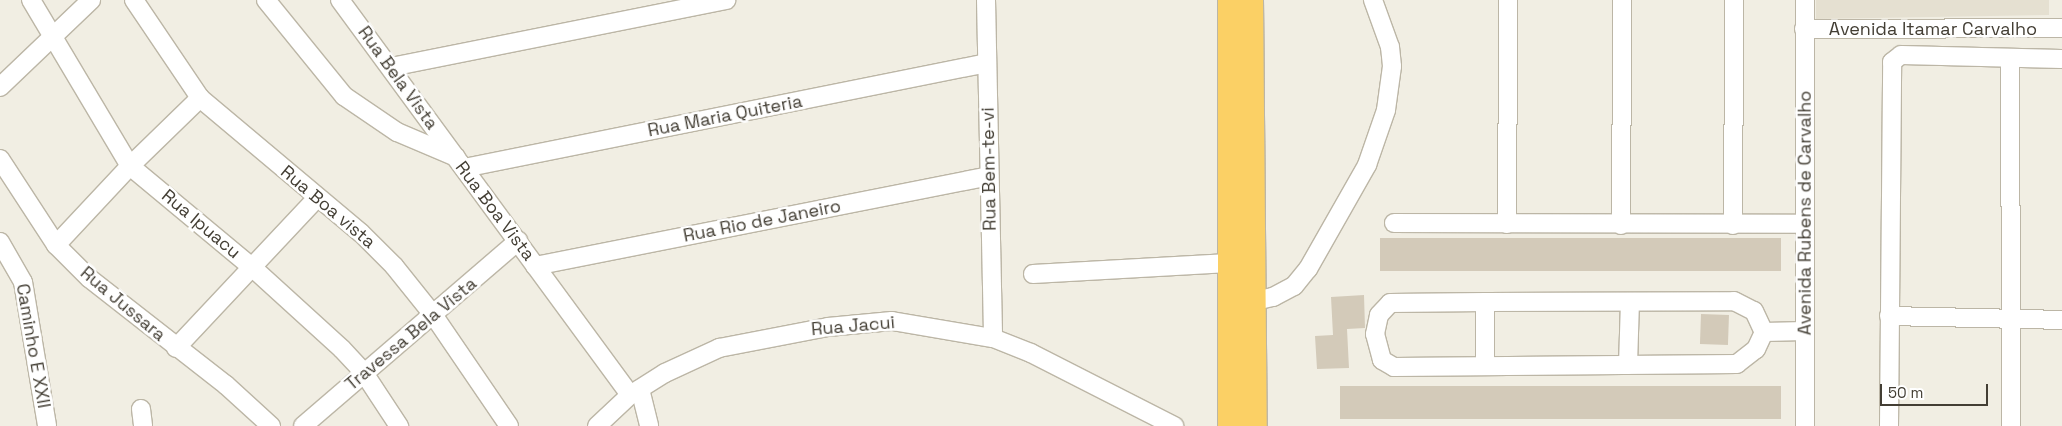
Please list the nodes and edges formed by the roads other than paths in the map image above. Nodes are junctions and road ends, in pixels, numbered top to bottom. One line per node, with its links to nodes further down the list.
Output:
1 (31, 0): 17 (street, Rua Ipuacu)
2 (91, 0): 17 (street)
3 (134, 0): 23 (street, Rua Boa vista)
4 (266, 0): 25 (street, Rua Boa Vista)
5 (340, 0): 21 (street, Rua Bela Vista)
6 (726, 0): 21 (street)
7 (986, 0): 20 (street, Rua Bem-te-vi)
8 (1231, 0): 37 (highway)
9 (1250, 0): 41 (highway)
10 (1374, 0): 41 (street)
11 (1508, 0): 30 (street)
12 (1622, 0): 32 (street)
13 (1734, 0): 33 (street)
14 (1805, 0): 16 (street, Avenida Rubens de Carvalho)
15 (2062, 28): 16 (street, Avenida Itamar Carvalho)
16 (1804, 29): 31 (street, Avenida Rubens de Carvalho)
17 (51, 38): 22 (street); 26 (street, Rua Ipuacu)
18 (2010, 58): 19 (street); 45 (street); 46 (street)
19 (2062, 59)
20 (987, 63): 25 (street, Rua Maria Quiteria); 27 (street, Rua Bem-te-vi)
21 (391, 67): 25 (street, Rua Bela Vista)
22 (0, 87)
23 (200, 98): 26 (street); 28 (street, Rua Boa vista)
24 (0, 159): 36 (street, Rua Jussara)
25 (460, 163): 34 (street, Rua Boa Vista)
26 (130, 166): 36 (street); 39 (street, Rua Ipuacu)
27 (988, 176): 38 (street, Rua Rio de Janeiro); 50 (street, Rua Bem-te-vi)
28 (317, 198): 39 (street); 44 (street, Rua Boa vista)
29 (1394, 223): 30 (street)
30 (1506, 224): 32 (street)
31 (1805, 224): 33 (street); 48 (street, Avenida Rubens de Carvalho)
32 (1621, 225): 33 (street)
33 (1734, 225)
34 (518, 241): 38 (street, Rua Boa Vista); 44 (street, Travessa Bela Vista)
35 (0, 242): 56 (street, Caminho E XXII)
36 (56, 245): 51 (street, Rua Jussara)
37 (1229, 263): 40 (street); 64 (highway)
38 (535, 266): 55 (street, Rua Boa Vista)
39 (253, 268): 51 (street); 54 (street, Rua Ipuacu)
40 (1033, 274)
41 (1251, 302): 65 (highway)
42 (1486, 302): 43 (street); 53 (street); 53 (street)
43 (1630, 302): 49 (street); 52 (street)
44 (434, 316): 54 (street, Travessa Bela Vista); 60 (street, Rua Boa vista)
45 (1889, 316): 46 (street); 67 (street)
46 (2011, 319): 47 (street); 68 (street)
47 (2062, 320)
48 (1805, 331): 49 (street); 66 (street, Avenida Rubens de Carvalho)
49 (1764, 332): 52 (street)
50 (993, 338): 55 (street, Rua Jacui); 63 (street, Rua Jacui)
51 (176, 348): 57 (street, Rua Jussara)
52 (1628, 365): 53 (street)
53 (1485, 366)
54 (364, 373): 58 (street, Travessa Bela Vista); 59 (street, Rua Ipuacu)
55 (635, 392): 61 (street, Rua Jacui); 62 (street)
56 (47, 426)
57 (271, 426)
58 (303, 426)
59 (399, 426)
60 (509, 426)
61 (597, 426)
62 (649, 426)
63 (1174, 426)
64 (1231, 426)
65 (1254, 426)
66 (1805, 426)
67 (1889, 426)
68 (2011, 426)

